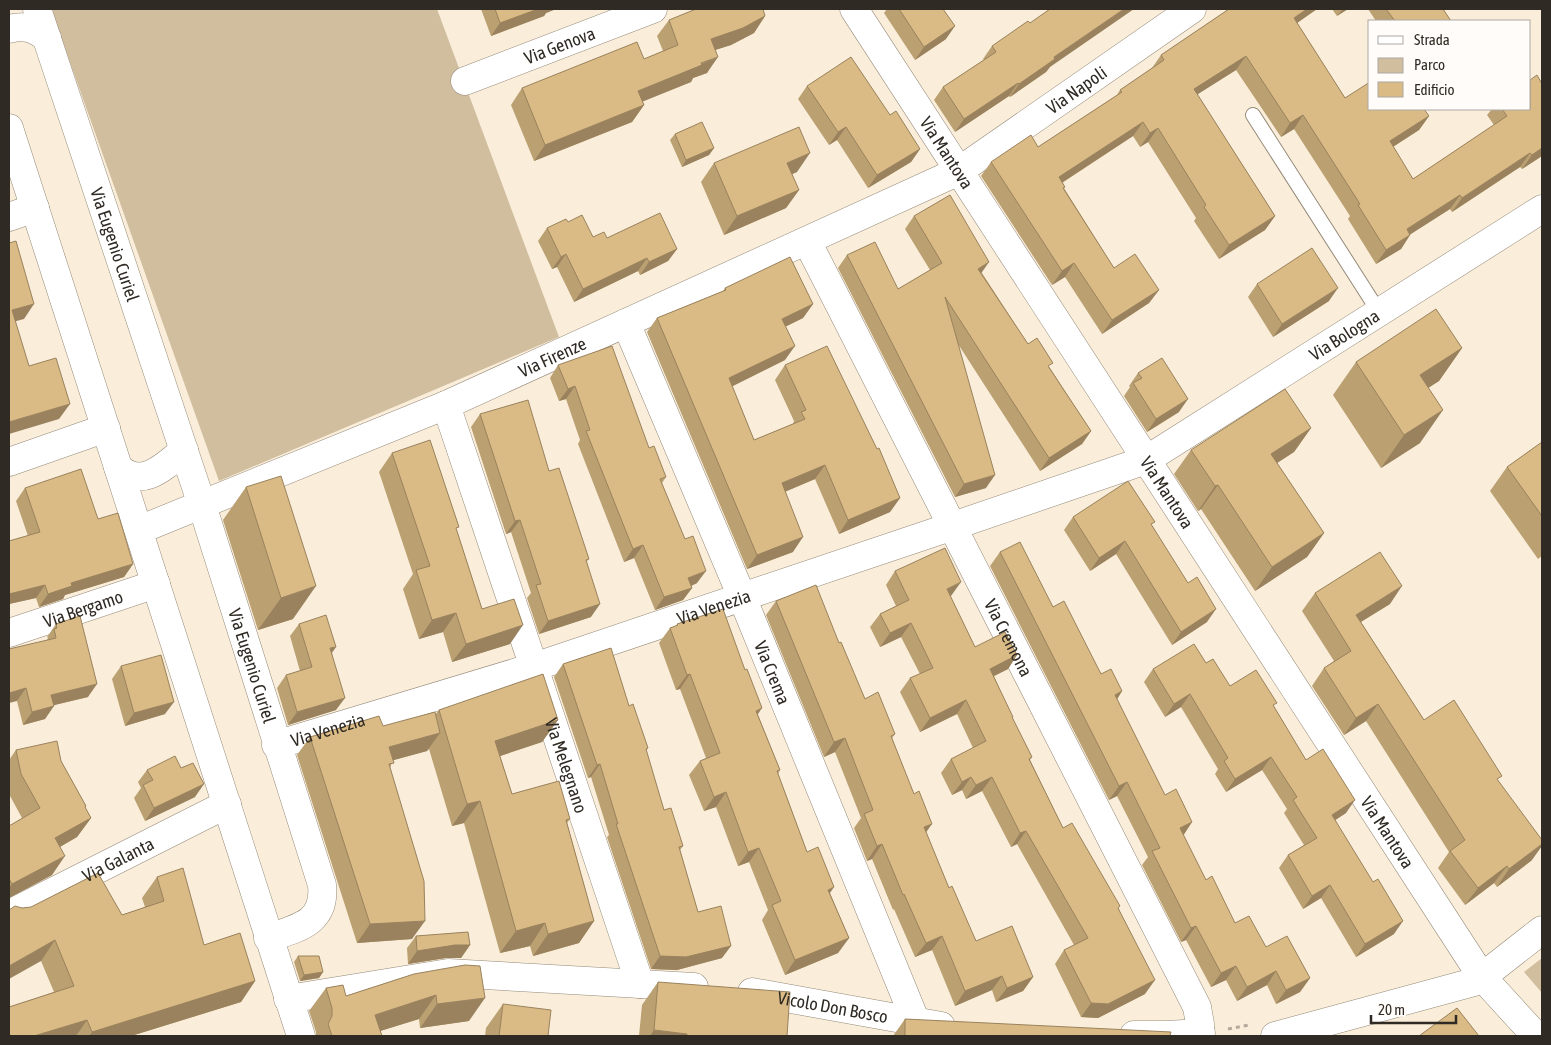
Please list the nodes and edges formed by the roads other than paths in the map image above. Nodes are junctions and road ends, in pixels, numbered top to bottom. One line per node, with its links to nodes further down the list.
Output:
1 (37, 9): 6 (street, Via Eugenio Curiel)
2 (654, 9): 7 (street, Via Genova)
3 (854, 9): 10 (street, Via Mantova)
4 (1192, 9): 10 (street, Via Napoli)
5 (9, 29): 6 (street)
6 (46, 38): 19 (street, Via Eugenio Curiel)
7 (465, 81)
8 (1253, 115): 15 (lane)
9 (9, 128): 11 (street)
10 (959, 171): 14 (street, Via Firenze); 20 (street, Via Mantova)
11 (35, 208): 13 (street); 18 (street)
12 (1542, 209): 15 (street, Via Bologna)
13 (9, 218)
14 (807, 241): 16 (street, Via Firenze); 24 (street, Via Cremona)
15 (1380, 312): 20 (street, Via Bologna)
16 (626, 323): 17 (street, Via Firenze); 27 (street, Via Crema)
17 (446, 405): 23 (street, Via Firenze); 29 (street, Via Melegnano)
18 (106, 428): 21 (street); 22 (street)
19 (184, 450): 22 (street); 23 (street, Via Eugenio Curiel)
20 (1146, 460): 24 (street, Via Venezia); 35 (street, Via Mantova)
21 (9, 462)
22 (118, 467): 25 (street)
23 (202, 505): 25 (street, Via Firenze); 30 (street, Via Eugenio Curiel)
24 (954, 526): 27 (street, Via Venezia); 41 (street, Via Cremona)
25 (139, 530): 26 (street)
26 (156, 584): 28 (street, Via Bergamo); 31 (street)
27 (742, 596): 29 (street, Via Venezia); 38 (street, Via Crema)
28 (9, 633)
29 (534, 667): 30 (street, Via Venezia); 36 (street, Via Melegnano)
30 (276, 745): 34 (street, Via Eugenio Curiel)
31 (227, 804): 32 (street, Via Galanta); 34 (street)
32 (9, 914)
33 (1542, 930): 35 (street)
34 (268, 938): 37 (street)
35 (1482, 977): 43 (street); 44 (street, Via Mantova)
36 (640, 984): 37 (street, Vicolo Don Bosco); 38 (street, Vicolo Don Bosco)
37 (288, 999): 42 (street)
38 (916, 1022): 39 (street, Vicolo Don Bosco)
39 (962, 1028)
40 (1110, 1034): 41 (street)
41 (1200, 1035)
42 (301, 1036)
43 (1275, 1036)
44 (1536, 1036)

